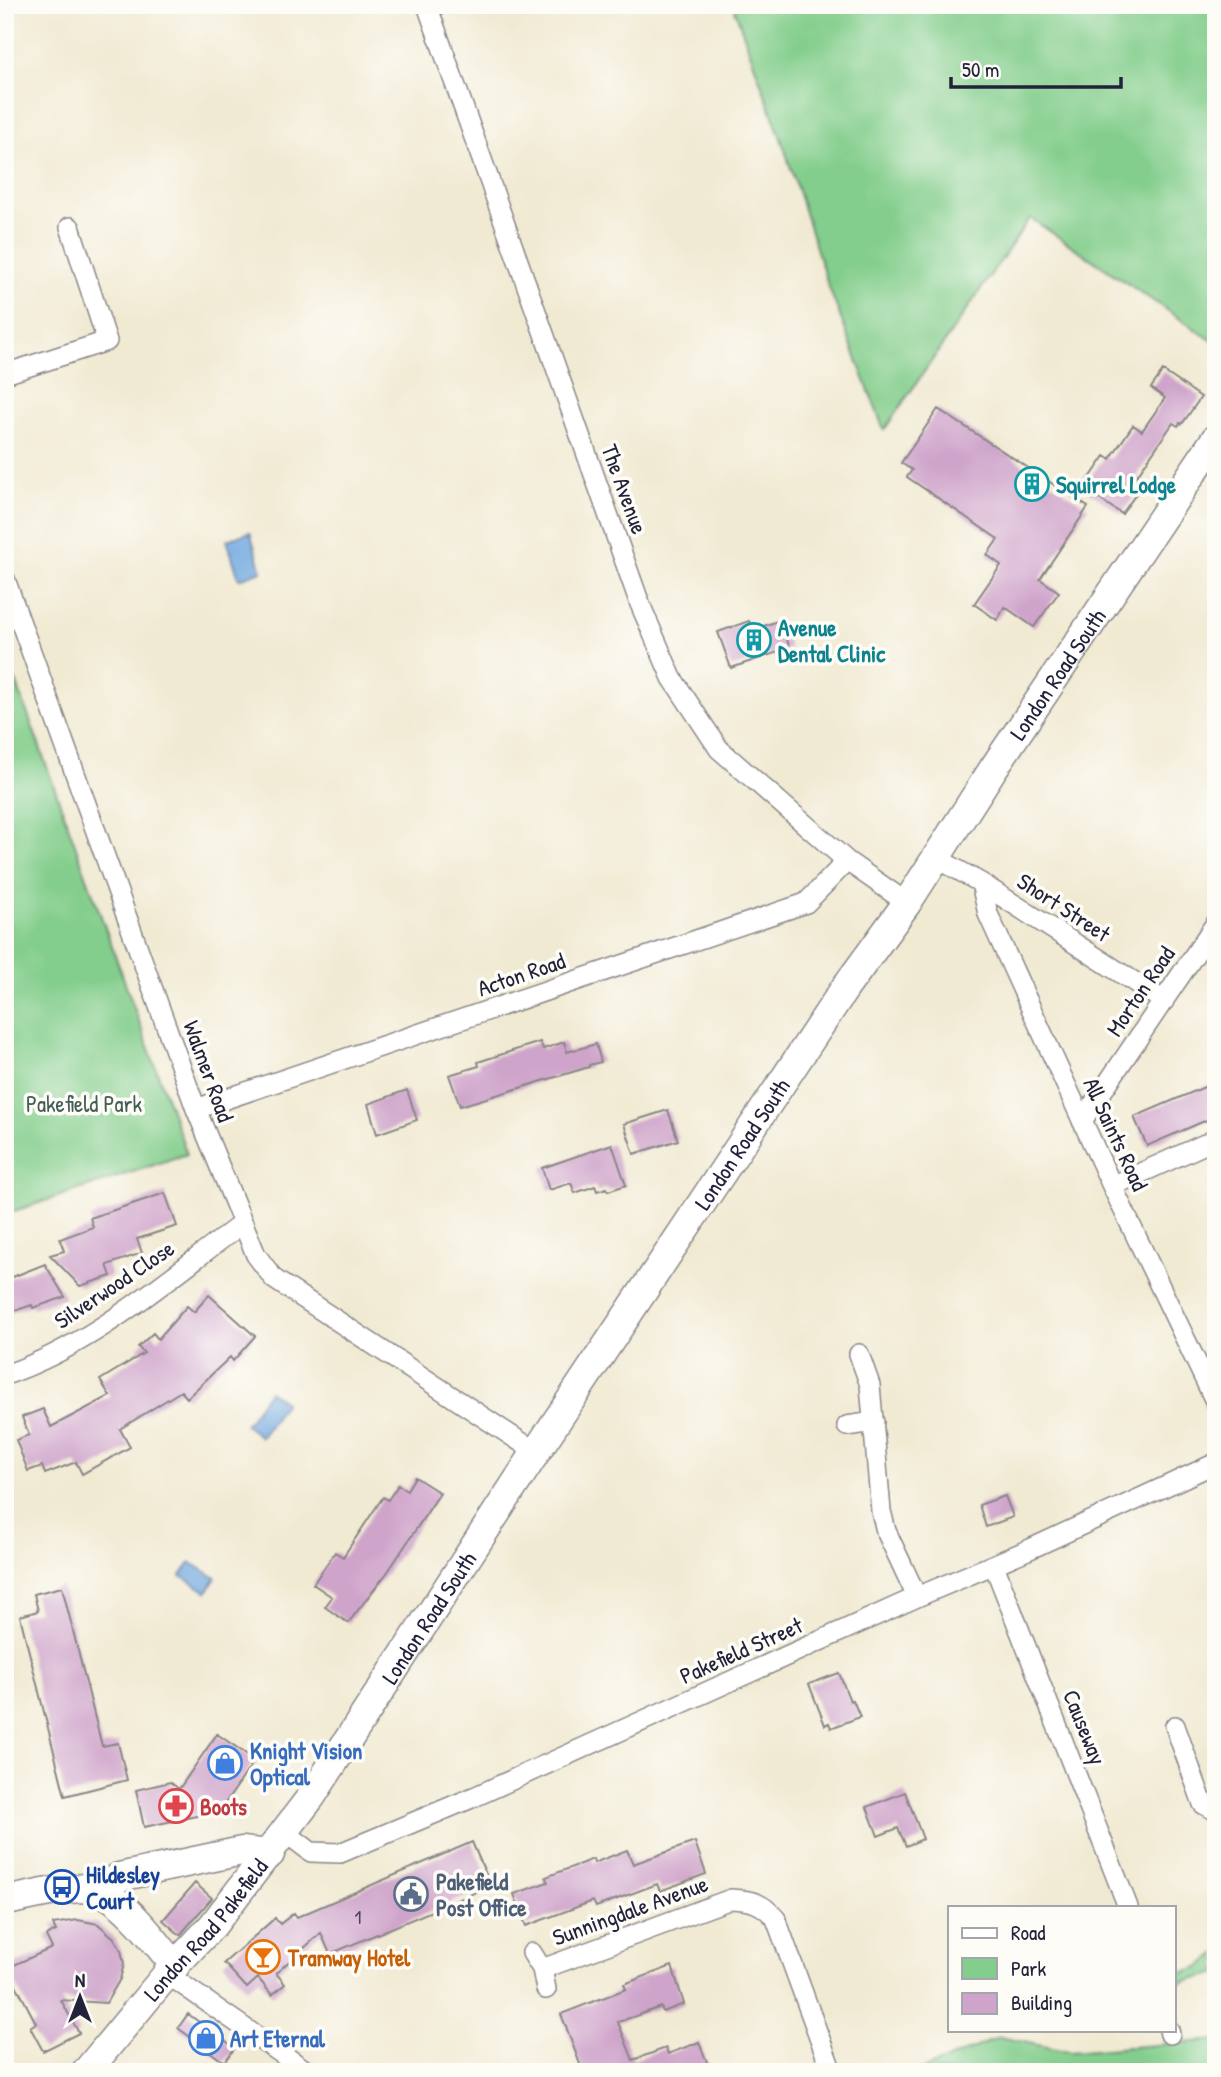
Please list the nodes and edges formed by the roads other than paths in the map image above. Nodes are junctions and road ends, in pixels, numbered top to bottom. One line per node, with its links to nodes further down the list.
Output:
1 (427, 5): 7 (street, The Avenue)
2 (70, 227): 3 (street)
3 (5, 374)
4 (1216, 438): 6 (main road, London Road South)
5 (5, 579): 12 (street, Walmer Road)
6 (937, 858): 8 (street, Short Street); 9 (main road, London Road South)
7 (847, 861): 9 (street, The Avenue); 12 (street, Acton Road)
8 (981, 883): 11 (street, Short Street); 13 (street, All Saints Road)
9 (907, 904): 22 (main road, London Road South)
10 (1216, 923): 11 (street, Morton Road)
11 (1164, 1001): 13 (street, Morton Road)
12 (196, 1109): 16 (street, Walmer Road)
13 (1082, 1121): 15 (street, All Saints Road)
14 (1216, 1139): 15 (street)
15 (1112, 1186): 19 (street, All Saints Road)
16 (243, 1223): 18 (street, Silverwood Close); 22 (street, Walmer Road)
17 (859, 1354): 20 (street)
18 (5, 1375)
19 (1216, 1403)
20 (873, 1422): 21 (street); 25 (street)
21 (847, 1426)
22 (536, 1452): 28 (main road, London Road South)
23 (1216, 1463): 24 (street, Pakefield Street)
24 (994, 1565): 25 (street, Pakefield Street); 31 (street, Causeway)
25 (917, 1597): 28 (street, Pakefield Street)
26 (1175, 1726): 27 (street)
27 (1216, 1811)
28 (278, 1843): 29 (main road); 32 (main road, London Road Pakefield)
29 (100, 1891): 30 (main road); 32 (main road)
30 (5, 1901)
31 (1128, 1906)
32 (171, 1970): 35 (main road, London Road Pakefield); 36 (street)
33 (546, 1989): 34 (street, Sunningdale Avenue)
34 (830, 2071)
35 (86, 2072)
36 (309, 2072)

